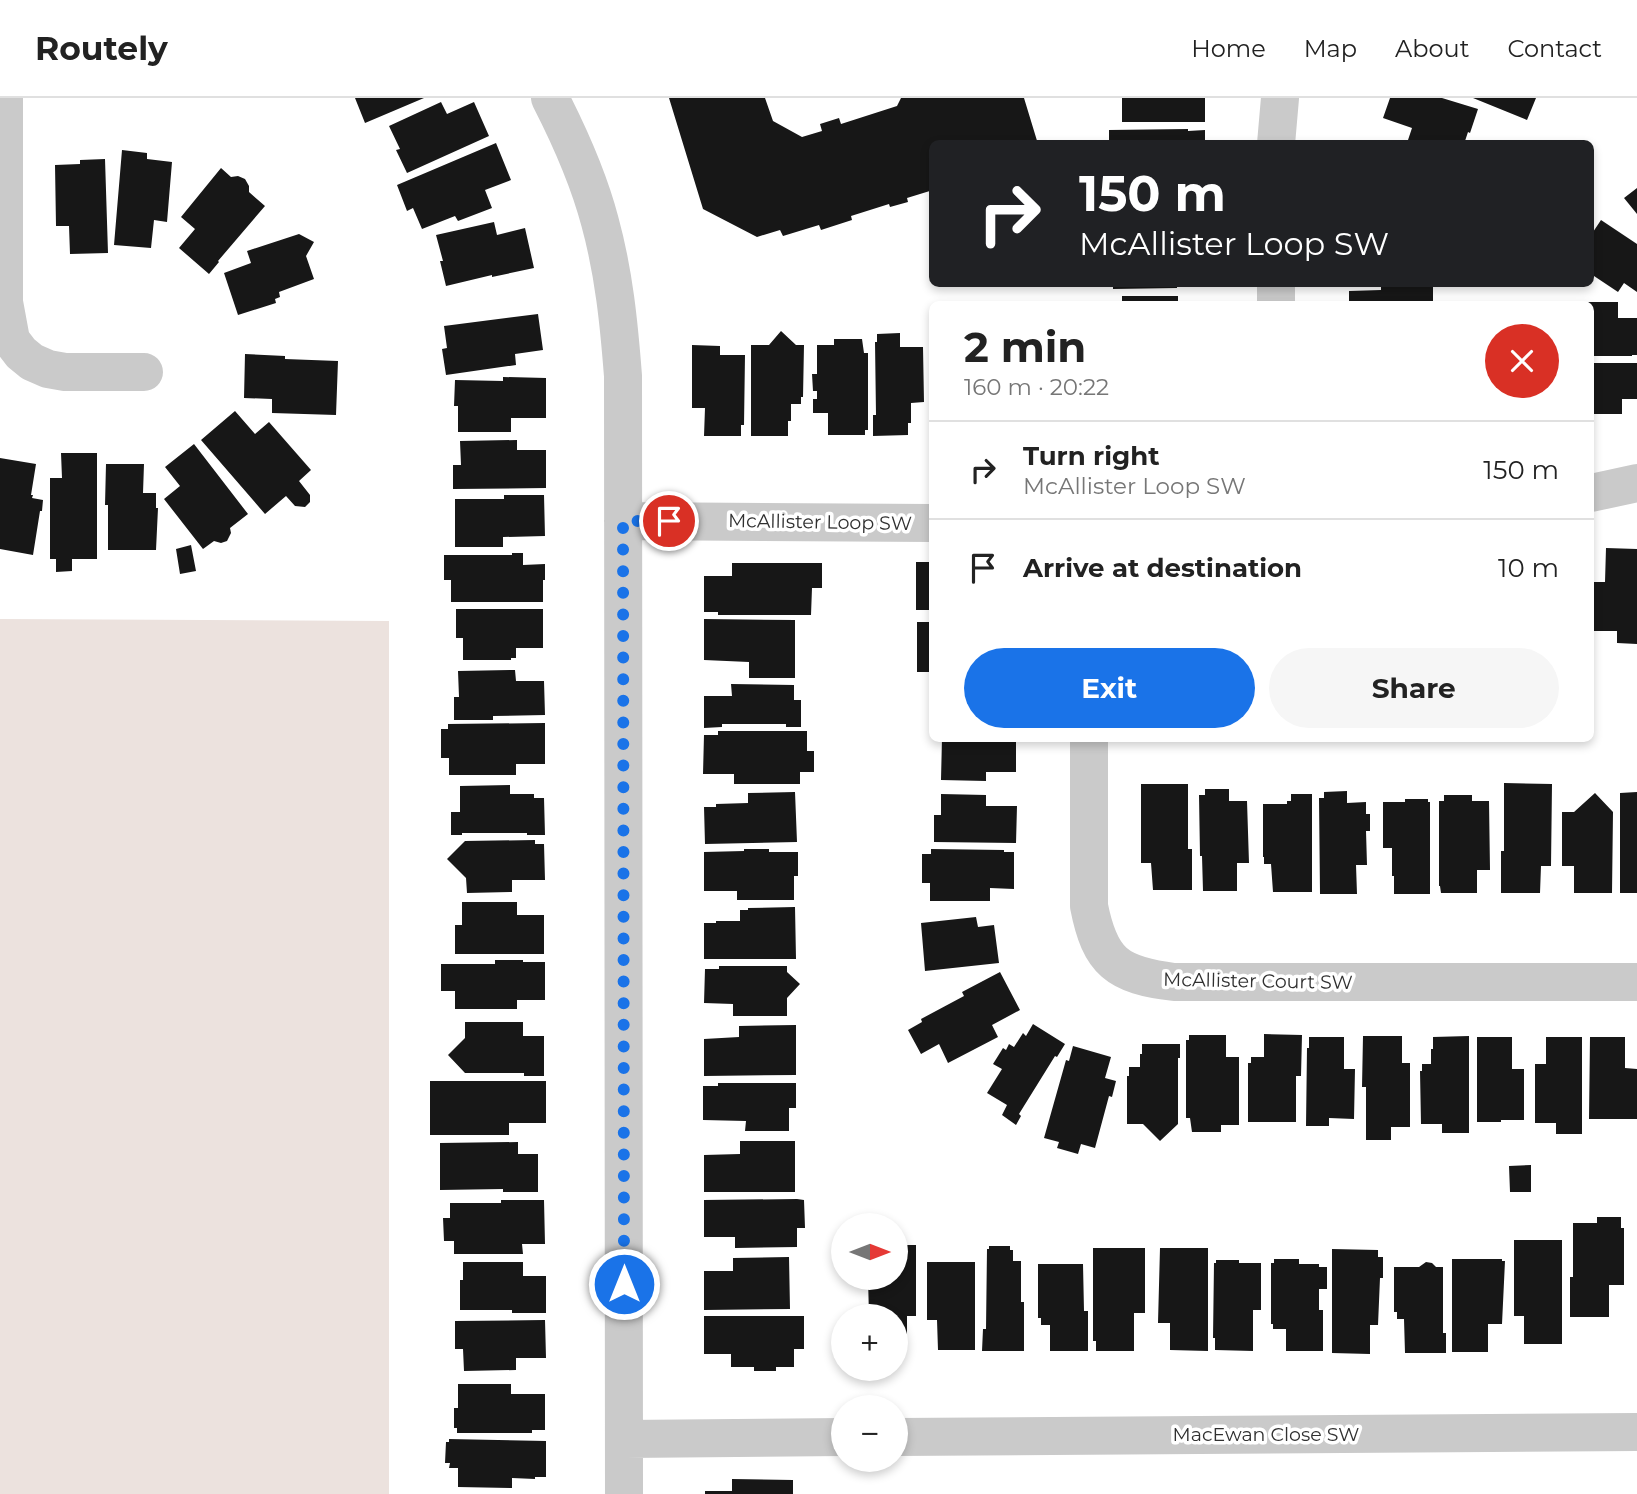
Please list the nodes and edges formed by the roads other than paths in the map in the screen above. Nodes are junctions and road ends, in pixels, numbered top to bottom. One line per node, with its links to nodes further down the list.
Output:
1 (4, 98): 5 (street)
2 (550, 98): 8 (street)
3 (1280, 98): 4 (street)
4 (1276, 140)
5 (144, 372)
6 (1637, 482): 7 (street)
7 (1594, 492)
8 (623, 521): 9 (street, McAllister Loop SW); 15 (street)
9 (929, 523)
10 (1089, 742): 11 (street, McAllister Court SW)
11 (1637, 982)
12 (1637, 1432): 14 (street, MacEwan Close SW)
13 (831, 1437): 15 (street)
14 (908, 1437)
15 (625, 1438): 16 (street)
16 (624, 1494)

